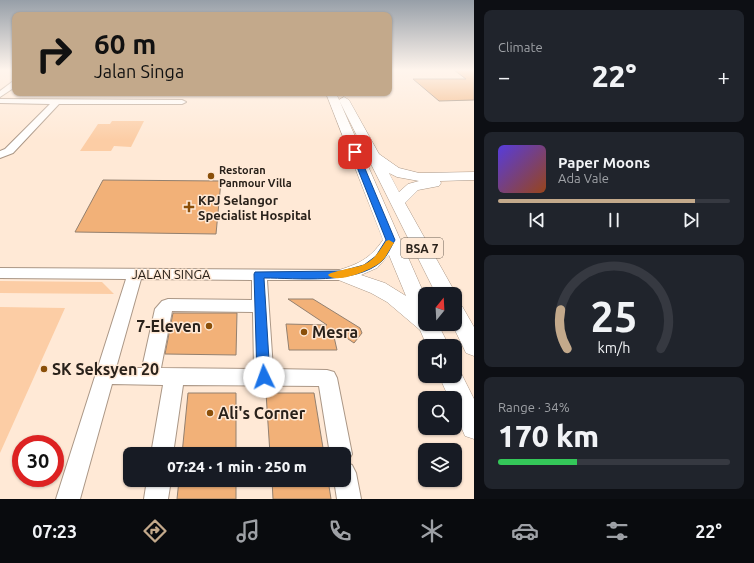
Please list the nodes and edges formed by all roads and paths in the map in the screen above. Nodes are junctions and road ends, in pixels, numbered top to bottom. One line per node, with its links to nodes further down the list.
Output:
1 (332, 96): 11 (main road, BSA 7)
2 (342, 96): 7 (main road, BSA 7)
3 (0, 101): 4 (street)
4 (57, 101): 5 (street); 6 (street)
5 (182, 102)
6 (0, 155)
7 (372, 155): 8 (main road); 10 (main road, BSA 7)
8 (474, 176)
9 (474, 183): 10 (main road)
10 (398, 202): 16 (main road, BSA 7)
11 (391, 240): 15 (main road); 17 (main road, BSA 7)
12 (0, 273): 13 (street, JALAN SINGA)
13 (135, 274): 14 (street, JALAN SINGA); 22 (street)
14 (259, 274): 15 (street, JALAN SINGA); 18 (street)
15 (342, 275): 19 (main road)
16 (442, 287)
17 (418, 304)
18 (260, 306): 23 (street); 25 (street)
19 (418, 316)
20 (462, 324): 21 (main road)
21 (474, 347)
22 (105, 376): 23 (street); 32 (street)
23 (150, 376): 24 (street)
24 (174, 376): 25 (street); 28 (street)
25 (264, 377): 29 (street)
26 (454, 383): 27 (main road)
27 (474, 427)
28 (163, 447)
29 (339, 447)
30 (158, 487): 33 (street)
31 (347, 487): 34 (street)
32 (68, 499)
33 (156, 499)
34 (349, 499)

